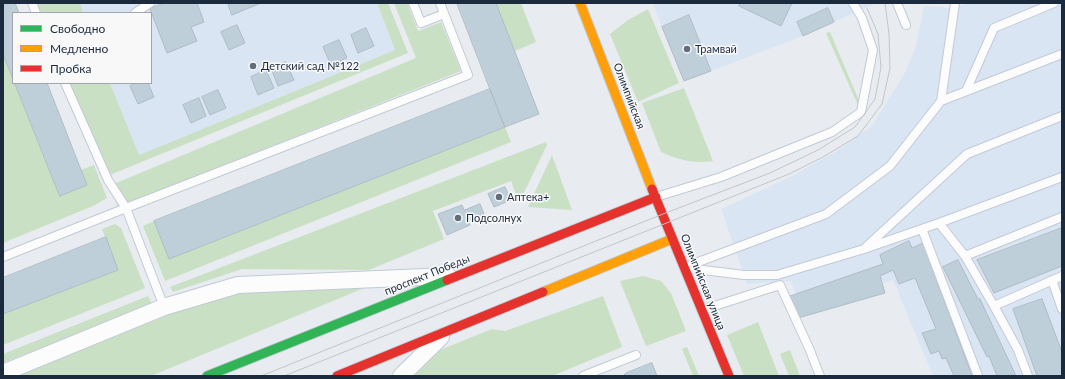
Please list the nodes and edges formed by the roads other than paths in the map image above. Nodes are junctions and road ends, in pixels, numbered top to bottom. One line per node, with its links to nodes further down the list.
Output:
1 (150, 3): 9 (lane)
2 (413, 3): 10 (lane)
3 (440, 3): 10 (lane)
4 (580, 3): 18 (main road, Олимпийская)
5 (853, 3): 18 (lane)
6 (897, 3): 11 (lane)
7 (955, 3): 15 (lane)
8 (1054, 3): 14 (lane)
9 (136, 12)
10 (444, 14): 19 (lane)
11 (906, 25)
12 (1062, 54): 14 (lane)
13 (65, 84): 19 (lane)
14 (966, 91): 15 (lane)
15 (941, 100): 27 (lane)
16 (1062, 116): 24 (lane)
17 (1062, 177): 21 (lane)
18 (656, 197): 23 (main road, Олимпийская улица); 28 (main road, проспект Победы)
19 (126, 208): 26 (lane); 32 (lane)
20 (1062, 217): 25 (lane)
21 (939, 223): 22 (lane); 25 (lane)
22 (922, 229): 24 (lane); 44 (lane)
23 (672, 238): 27 (main road, Олимпийская улица); 35 (main road)
24 (864, 249): 27 (lane)
25 (965, 256): 31 (lane)
26 (3, 257)
27 (684, 267): 34 (main road, Олимпийская улица)
28 (459, 275): 32 (street); 38 (main road, проспект Победы)
29 (1062, 276): 30 (lane)
30 (1052, 280): 31 (lane); 33 (lane)
31 (994, 306): 45 (lane)
32 (164, 307): 37 (street)
33 (1062, 309)
34 (701, 310): 42 (main road, Олимпийская улица); 43 (lane)
35 (448, 331): 39 (main road); 40 (street)
36 (636, 355): 41 (lane)
37 (3, 373)
38 (207, 376)
39 (337, 376)
40 (401, 376)
41 (583, 376)
42 (729, 376)
43 (820, 376)
44 (978, 376)
45 (1028, 376)

